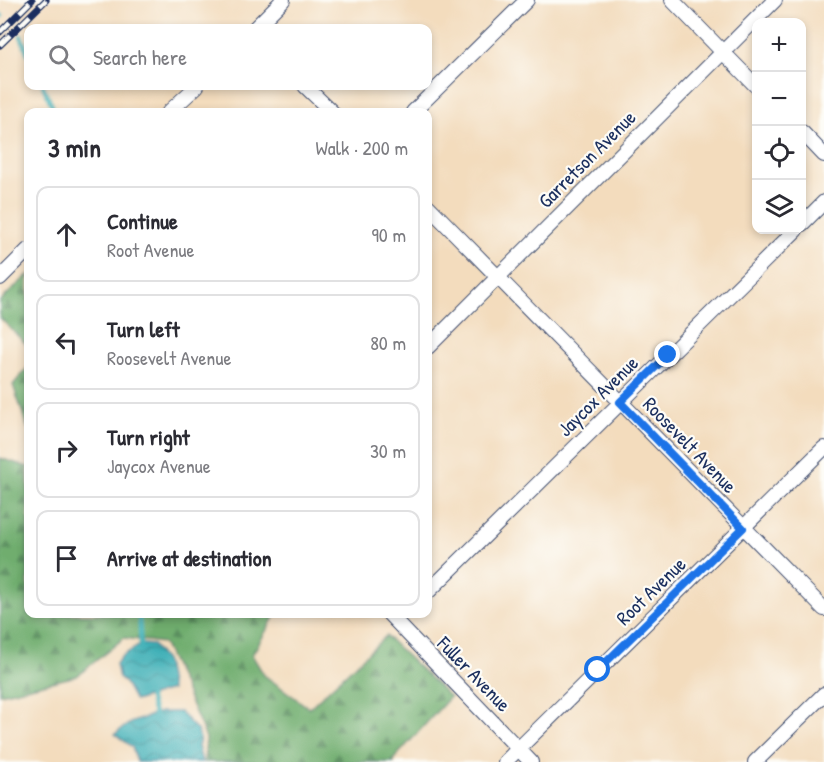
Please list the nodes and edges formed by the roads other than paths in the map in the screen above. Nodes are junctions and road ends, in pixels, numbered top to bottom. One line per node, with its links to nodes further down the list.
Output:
1 (284, 0): 5 (street)
2 (527, 0): 12 (street)
3 (672, 0): 6 (street)
4 (775, 0): 6 (street, Garretson Avenue)
5 (259, 24)
6 (722, 51): 7 (street); 20 (street, Garretson Avenue)
7 (752, 82)
8 (193, 90): 10 (street)
9 (309, 90): 11 (street)
10 (173, 108)
11 (328, 108)
12 (417, 108)
13 (806, 137): 14 (street)
14 (824, 155)
15 (824, 202): 17 (street)
16 (432, 210): 20 (street, Roosevelt Avenue)
17 (806, 219)
18 (792, 234): 23 (street, Jaycox Avenue)
19 (24, 254): 21 (street)
20 (498, 276): 22 (street, Garretson Avenue); 23 (street, Roosevelt Avenue)
21 (0, 278)
22 (432, 343)
23 (620, 402): 25 (street, Roosevelt Avenue); 26 (street, Jaycox Avenue)
24 (824, 448): 25 (street, Root Avenue)
25 (743, 528): 27 (street, Roosevelt Avenue); 30 (street, Root Avenue)
26 (432, 588)
27 (824, 609)
28 (399, 618): 30 (street, Fuller Avenue)
29 (824, 693): 33 (street)
30 (518, 749): 31 (street, Root Avenue); 32 (street, Fuller Avenue)
31 (505, 762)
32 (531, 762)
33 (755, 762)

